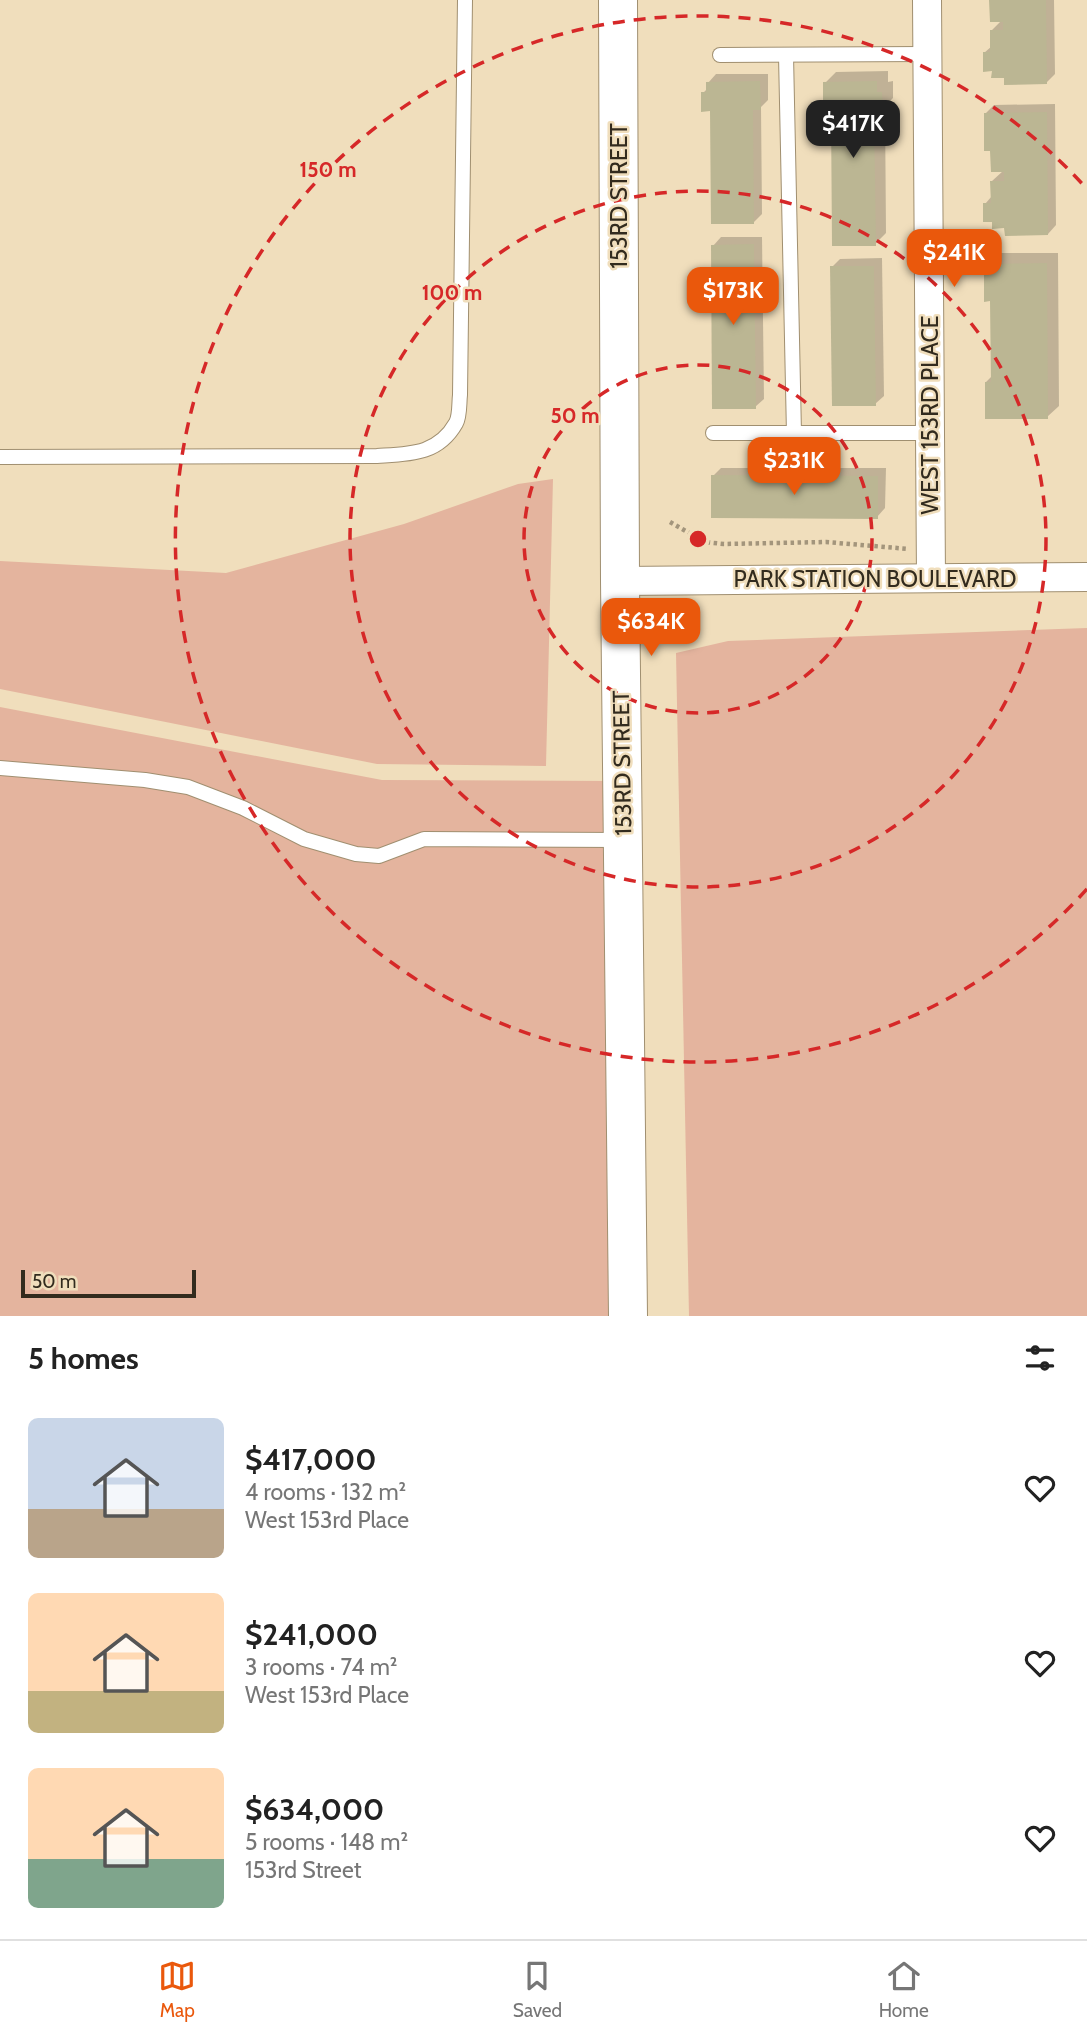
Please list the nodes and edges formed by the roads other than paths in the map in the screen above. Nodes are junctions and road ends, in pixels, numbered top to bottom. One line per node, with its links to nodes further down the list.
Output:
1 (465, 0): 10 (lane)
2 (618, 0): 13 (street, 153RD STREET)
3 (927, 0): 4 (street, WEST 153RD PLACE)
4 (927, 54): 6 (lane); 8 (street, WEST 153RD PLACE)
5 (720, 55): 6 (lane)
6 (786, 55): 9 (lane)
7 (713, 433): 9 (lane)
8 (931, 433): 9 (lane); 11 (street, WEST 153RD PLACE)
9 (794, 434)
10 (0, 457)
11 (931, 564): 12 (street, PARK STATION BOULEVARD); 13 (street, PARK STATION BOULEVARD)
12 (1087, 577)
13 (620, 581): 15 (street, 153RD STREET)
14 (0, 768): 15 (lane)
15 (623, 840): 16 (street, 153RD STREET)
16 (628, 1316)

